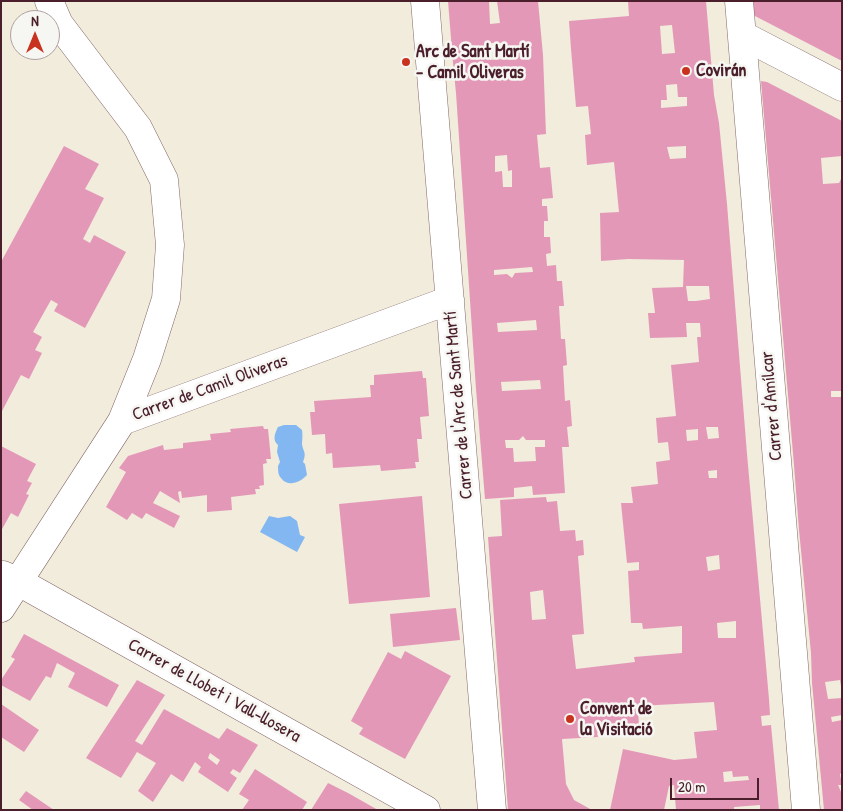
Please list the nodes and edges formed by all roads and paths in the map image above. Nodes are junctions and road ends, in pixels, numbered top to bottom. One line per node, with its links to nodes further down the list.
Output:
1 (48, 1): 7 (street)
2 (425, 1): 6 (street, Carrer de l'Arc de Sant Martí)
3 (739, 1): 4 (street, Carrer d'Amílcar)
4 (742, 35): 5 (street); 12 (street, Carrer d'Amílcar)
5 (842, 87)
6 (450, 300): 7 (street, Carrer de Camil Oliveras); 11 (street, Carrer de l'Arc de Sant Martí)
7 (122, 421): 8 (street, Carrer de Camil Oliveras)
8 (10, 578): 9 (street, Carrer de Camil Oliveras); 10 (street, Carrer de Llobet i Vall-llosera)
9 (1, 608)
10 (426, 810)
11 (492, 810)
12 (806, 810)

